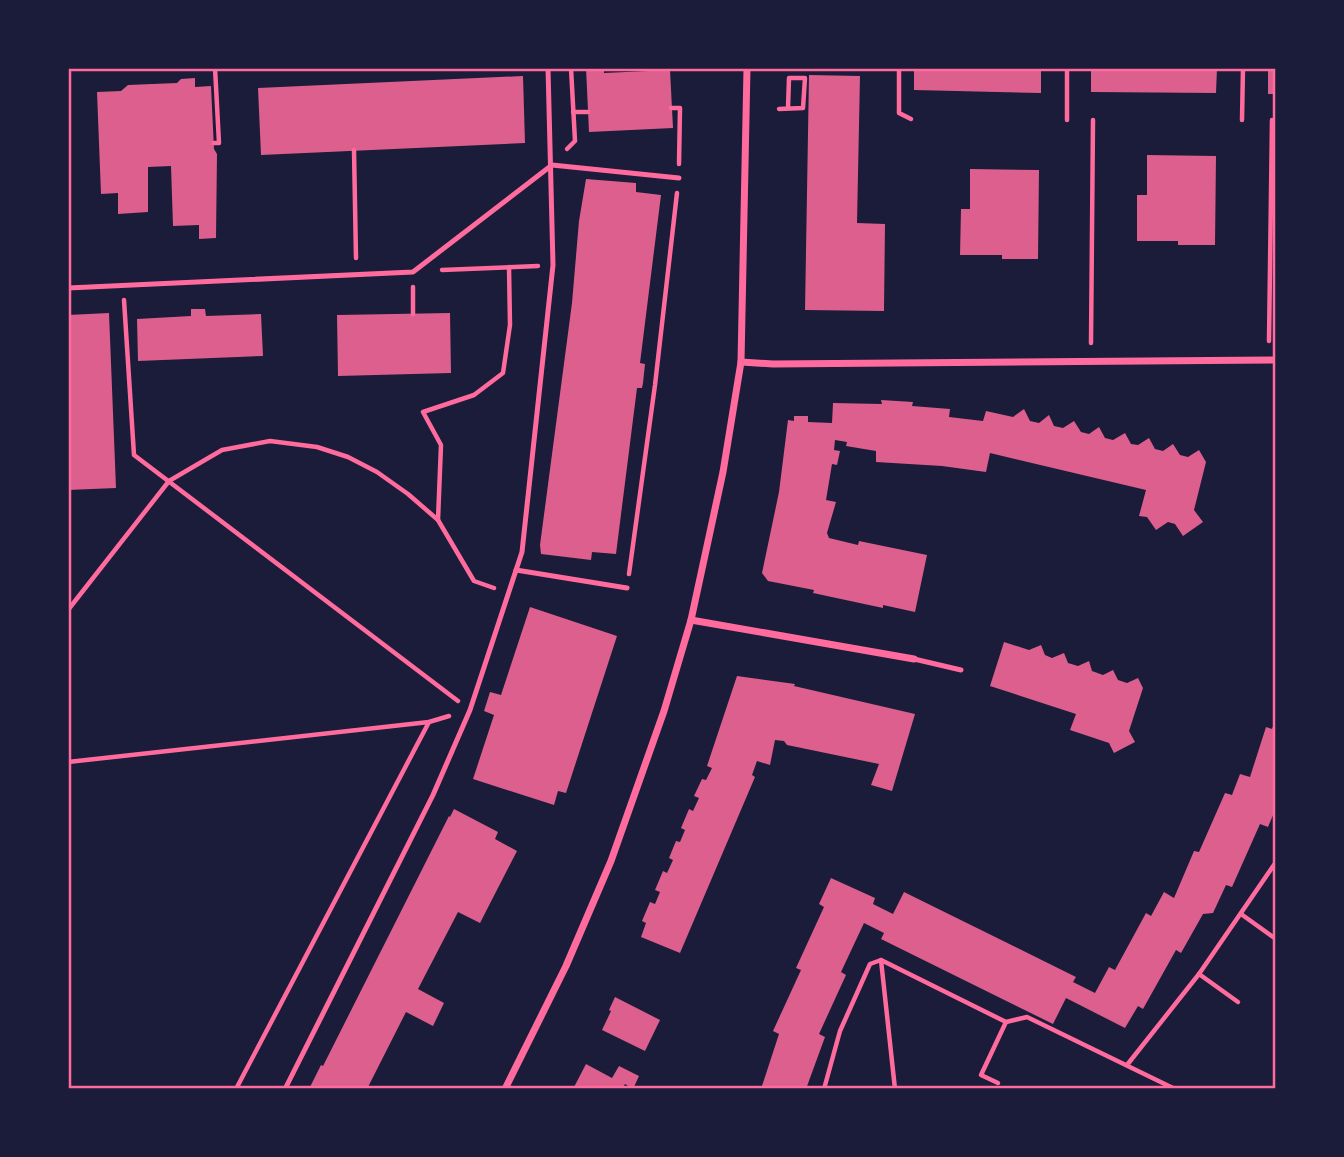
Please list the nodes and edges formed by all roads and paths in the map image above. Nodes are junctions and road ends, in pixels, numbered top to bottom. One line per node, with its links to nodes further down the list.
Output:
1 (215, 68): 18 (path)
2 (548, 68): 20 (lane)
3 (571, 68): 11 (path)
4 (747, 68): 32 (street)
5 (899, 68): 13 (path)
6 (1067, 68): 14 (path)
7 (1243, 68): 17 (path)
8 (671, 108): 21 (path)
9 (779, 108): 10 (path)
10 (788, 108): 10 (path)
11 (573, 112): 12 (path); 20 (path)
12 (588, 112)
13 (911, 119)
14 (1067, 120)
15 (1093, 120): 30 (path)
16 (1272, 120): 29 (path)
17 (1242, 121)
18 (214, 143)
19 (354, 150): 25 (path)
20 (552, 165): 21 (lane); 22 (lane); 24 (lane)
21 (678, 178): 36 (path)
22 (553, 265): 23 (path); 35 (lane)
23 (509, 267): 24 (path); 34 (path)
24 (413, 272): 25 (lane); 28 (path)
25 (356, 273): 26 (lane)
26 (123, 285): 27 (lane); 33 (path)
27 (68, 288)
28 (413, 314)
29 (1269, 341)
30 (1091, 343)
31 (1276, 360): 32 (street)
32 (741, 362): 39 (street)
33 (169, 481): 34 (path); 38 (path); 42 (path)
34 (438, 520): 37 (path)
35 (516, 570): 36 (lane); 37 (lane)
36 (627, 588)
37 (508, 593): 42 (lane)
38 (68, 610)
39 (691, 620): 40 (street); 56 (street)
40 (914, 659): 41 (lane)
41 (961, 670)
42 (470, 710): 43 (path); 55 (lane)
43 (429, 722): 44 (path); 54 (path)
44 (68, 762)
45 (1276, 863): 46 (path)
46 (1241, 914): 47 (path); 49 (path)
47 (1276, 939)
48 (881, 960): 51 (path); 57 (path); 58 (path)
49 (1199, 974): 50 (path); 52 (path)
50 (1238, 1002)
51 (1006, 1022): 52 (path); 53 (path)
52 (1127, 1065): 59 (path)
53 (998, 1083)
54 (236, 1089)
55 (285, 1089)
56 (505, 1089)
57 (824, 1089)
58 (895, 1089)
59 (1175, 1089)

